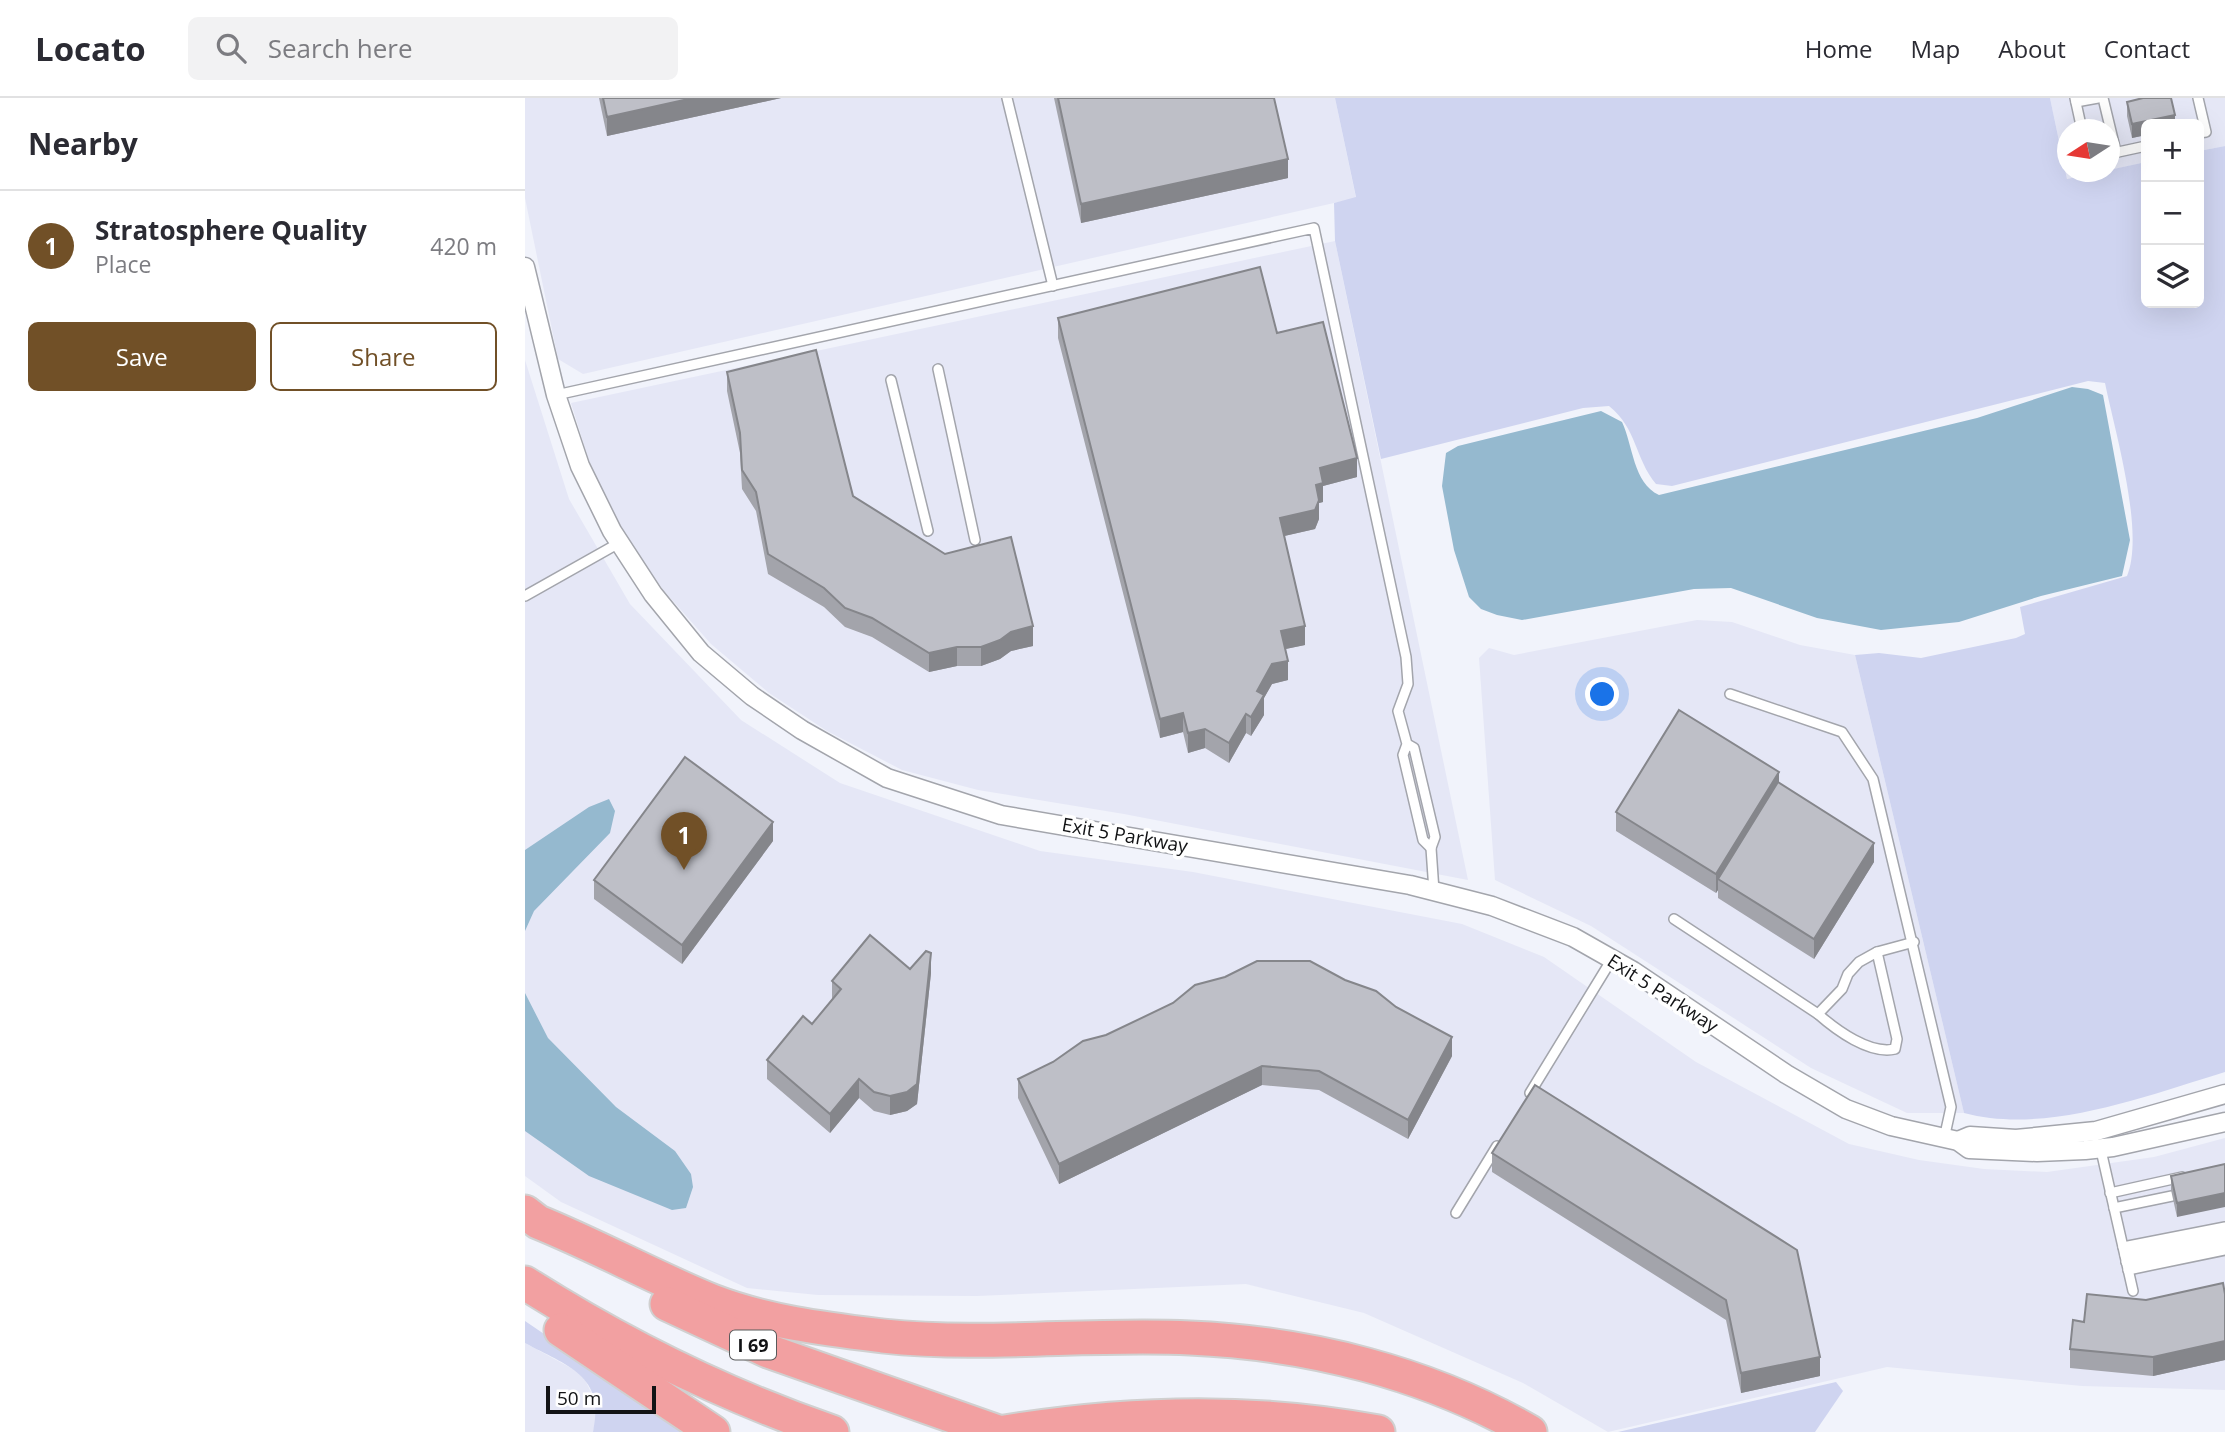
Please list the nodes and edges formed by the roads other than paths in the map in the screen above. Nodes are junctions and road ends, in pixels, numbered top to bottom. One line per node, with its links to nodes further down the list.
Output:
1 (1007, 98): 11 (lane)
2 (2101, 98): 4 (lane); 6 (lane)
3 (2198, 98): 7 (lane)
4 (2075, 100): 5 (lane)
5 (2079, 119)
6 (2106, 119)
7 (2200, 119)
8 (2141, 147): 9 (lane)
9 (2120, 152)
10 (525, 267): 14 (street, Exit 5 Parkway)
11 (1053, 286): 14 (lane); 20 (lane)
12 (938, 369): 16 (lane)
13 (891, 380): 15 (lane)
14 (556, 395): 17 (street, Exit 5 Parkway)
15 (928, 531)
16 (975, 540)
17 (619, 543): 18 (lane); 20 (street, Exit 5 Parkway)
18 (525, 596)
19 (1731, 694): 22 (lane)
20 (1434, 891): 24 (street, Exit 5 Parkway)
21 (1674, 919): 25 (lane)
22 (1914, 942): 23 (lane); 30 (lane)
23 (1878, 952): 25 (lane); 25 (lane)
24 (1612, 959): 27 (lane); 30 (street, Exit 5 Parkway)
25 (1818, 1014)
26 (2225, 1094): 31 (street, Exit 5 Parkway)
27 (1521, 1108)
28 (2225, 1122): 31 (street, Exit 5 Parkway)
29 (1507, 1131): 37 (lane)
30 (1951, 1140): 31 (street, Exit 5 Parkway)
31 (2098, 1140): 33 (lane)
32 (2187, 1176): 33 (lane)
33 (2110, 1193): 35 (lane)
34 (2172, 1196): 35 (lane)
35 (2114, 1208): 43 (lane)
36 (525, 1212): 52 (highway)
37 (1456, 1213)
38 (525, 1220): 49 (highway, I 69)
39 (2225, 1227): 43 (lane)
40 (2225, 1235): 43 (lane)
41 (2225, 1243): 43 (lane)
42 (2225, 1250): 43 (lane)
43 (2125, 1258): 45 (lane)
44 (525, 1283): 48 (highway)
45 (2133, 1291)
46 (525, 1304): 47 (highway)
47 (713, 1432)
48 (832, 1432)
49 (998, 1432)
50 (1006, 1432): 51 (highway)
51 (1378, 1432)
52 (1529, 1432)

